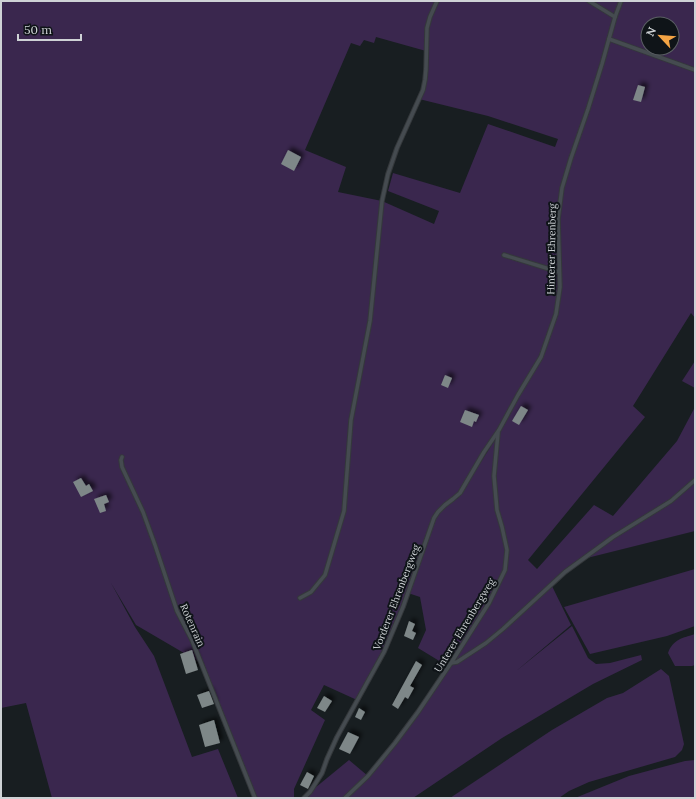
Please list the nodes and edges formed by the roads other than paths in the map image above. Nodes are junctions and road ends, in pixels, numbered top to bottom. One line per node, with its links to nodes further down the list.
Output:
1 (437, 1): 12 (lane)
2 (589, 1): 4 (lane)
3 (621, 1): 4 (lane, Hinterer Ehrenberg)
4 (615, 17): 5 (lane, Hinterer Ehrenberg)
5 (609, 39): 6 (lane); 8 (lane, Hinterer Ehrenberg)
6 (695, 70)
7 (504, 255): 8 (lane)
8 (559, 272): 9 (lane, Hinterer Ehrenberg)
9 (499, 430): 13 (lane, Unterer Ehrenbergweg); 15 (lane, Vorderer Ehrenbergweg)
10 (122, 457): 14 (lane, Rotenrain)
11 (695, 480): 13 (lane)
12 (300, 598)
13 (451, 663): 16 (lane, Unterer Ehrenbergweg)
14 (255, 798)
15 (304, 798)
16 (346, 798)

